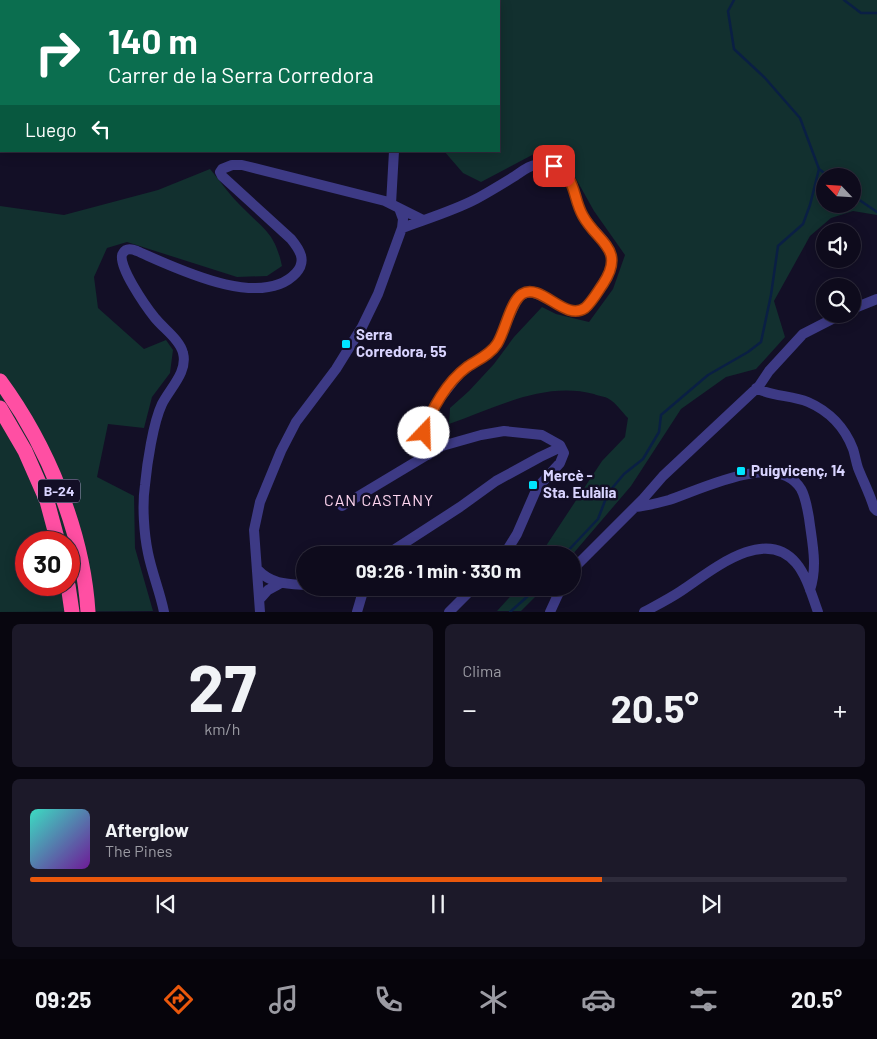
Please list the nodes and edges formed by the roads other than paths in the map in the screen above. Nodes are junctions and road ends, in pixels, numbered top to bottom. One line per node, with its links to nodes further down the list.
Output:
1 (394, 152): 2 (street)
2 (395, 206): 3 (street); 4 (street); 31 (street)
3 (423, 220): 4 (street); 12 (street)
4 (402, 228): 20 (street)
5 (877, 299): 6 (street)
6 (861, 305)
7 (824, 323): 9 (street)
8 (0, 381): 30 (highway, B-24)
9 (756, 388): 14 (street); 15 (street)
10 (0, 408): 16 (highway, B-24)
11 (561, 447): 12 (street); 17 (street); 18 (street)
12 (428, 454): 13 (street)
13 (342, 506)
14 (635, 507): 19 (street); 23 (street)
15 (877, 511)
16 (55, 531)
17 (400, 546)
18 (510, 546)
19 (581, 561)
20 (258, 570): 21 (street); 28 (street)
21 (279, 584): 22 (street); 28 (street)
22 (296, 585)
23 (810, 590): 36 (street); 37 (street)
24 (70, 596): 29 (highway)
25 (362, 596): 33 (street)
26 (465, 596): 34 (street)
27 (557, 596): 35 (street)
28 (260, 599): 32 (street)
29 (72, 612)
30 (88, 612)
31 (164, 612)
32 (260, 612)
33 (357, 612)
34 (449, 612)
35 (550, 612)
36 (644, 612)
37 (818, 612)

